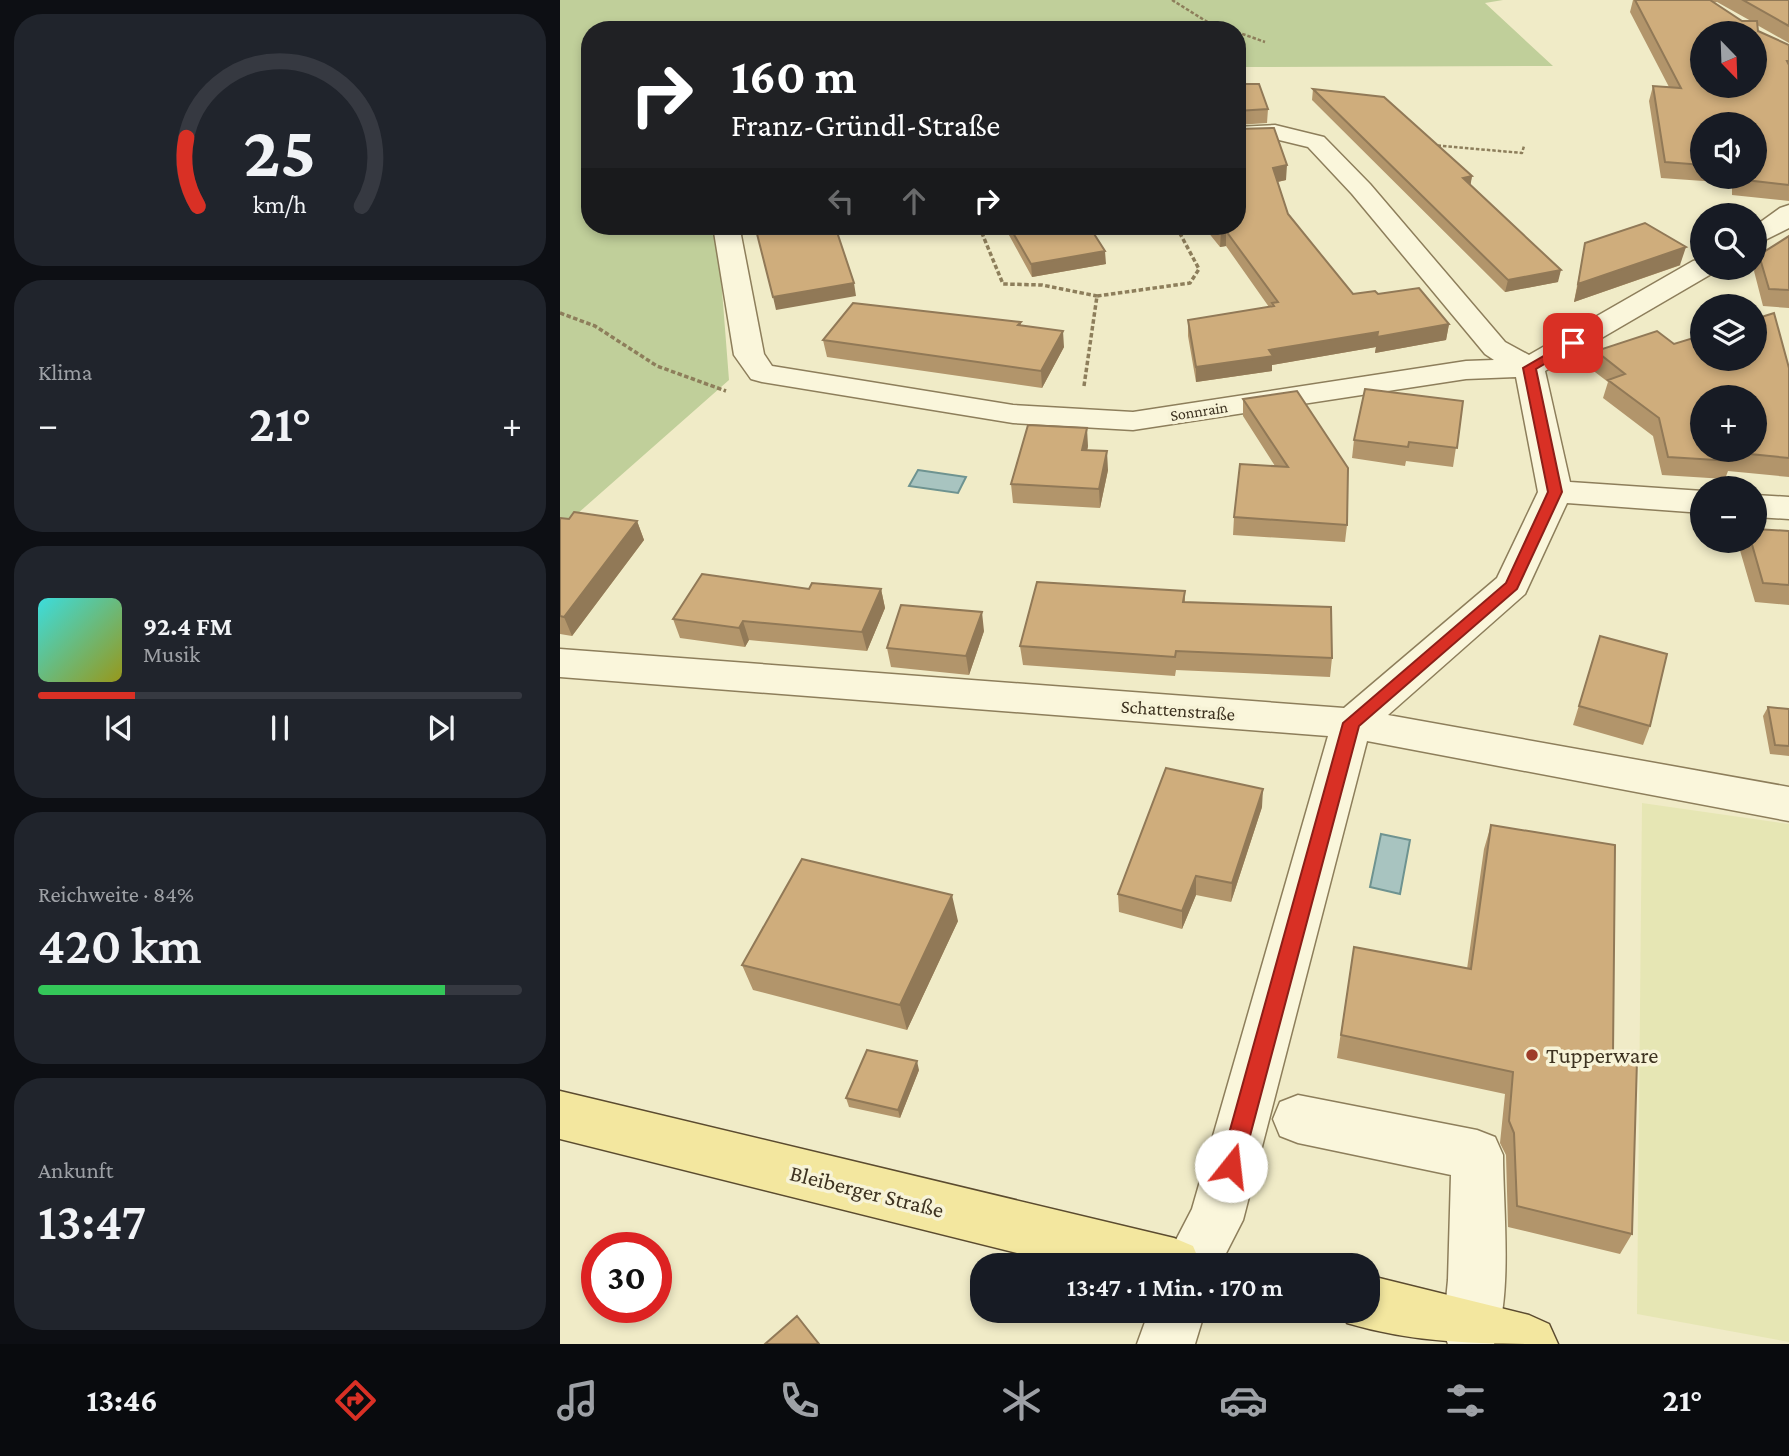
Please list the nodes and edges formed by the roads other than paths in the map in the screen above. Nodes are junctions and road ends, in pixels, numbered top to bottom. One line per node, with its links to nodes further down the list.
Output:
1 (1246, 134): 6 (street)
2 (1789, 213): 3 (street)
3 (1767, 230)
4 (728, 235): 6 (street, Sonnrain)
5 (1690, 275): 6 (street)
6 (1529, 368): 7 (street)
7 (1555, 492): 8 (street); 12 (street)
8 (1690, 501)
9 (1767, 507): 10 (street)
10 (1789, 508)
11 (560, 663): 12 (street, Schattenstraße)
12 (1352, 723): 13 (street, Schattenstraße); 17 (street)
13 (1789, 804)
14 (560, 1115): 16 (main road, Bleiberger Straße)
15 (1298, 1119): 20 (street)
16 (1125, 1253)
17 (1197, 1253)
18 (1380, 1306): 20 (main road)
19 (1173, 1323): 21 (street)
20 (1471, 1331): 22 (main road)
21 (1166, 1344)
22 (1529, 1344)

